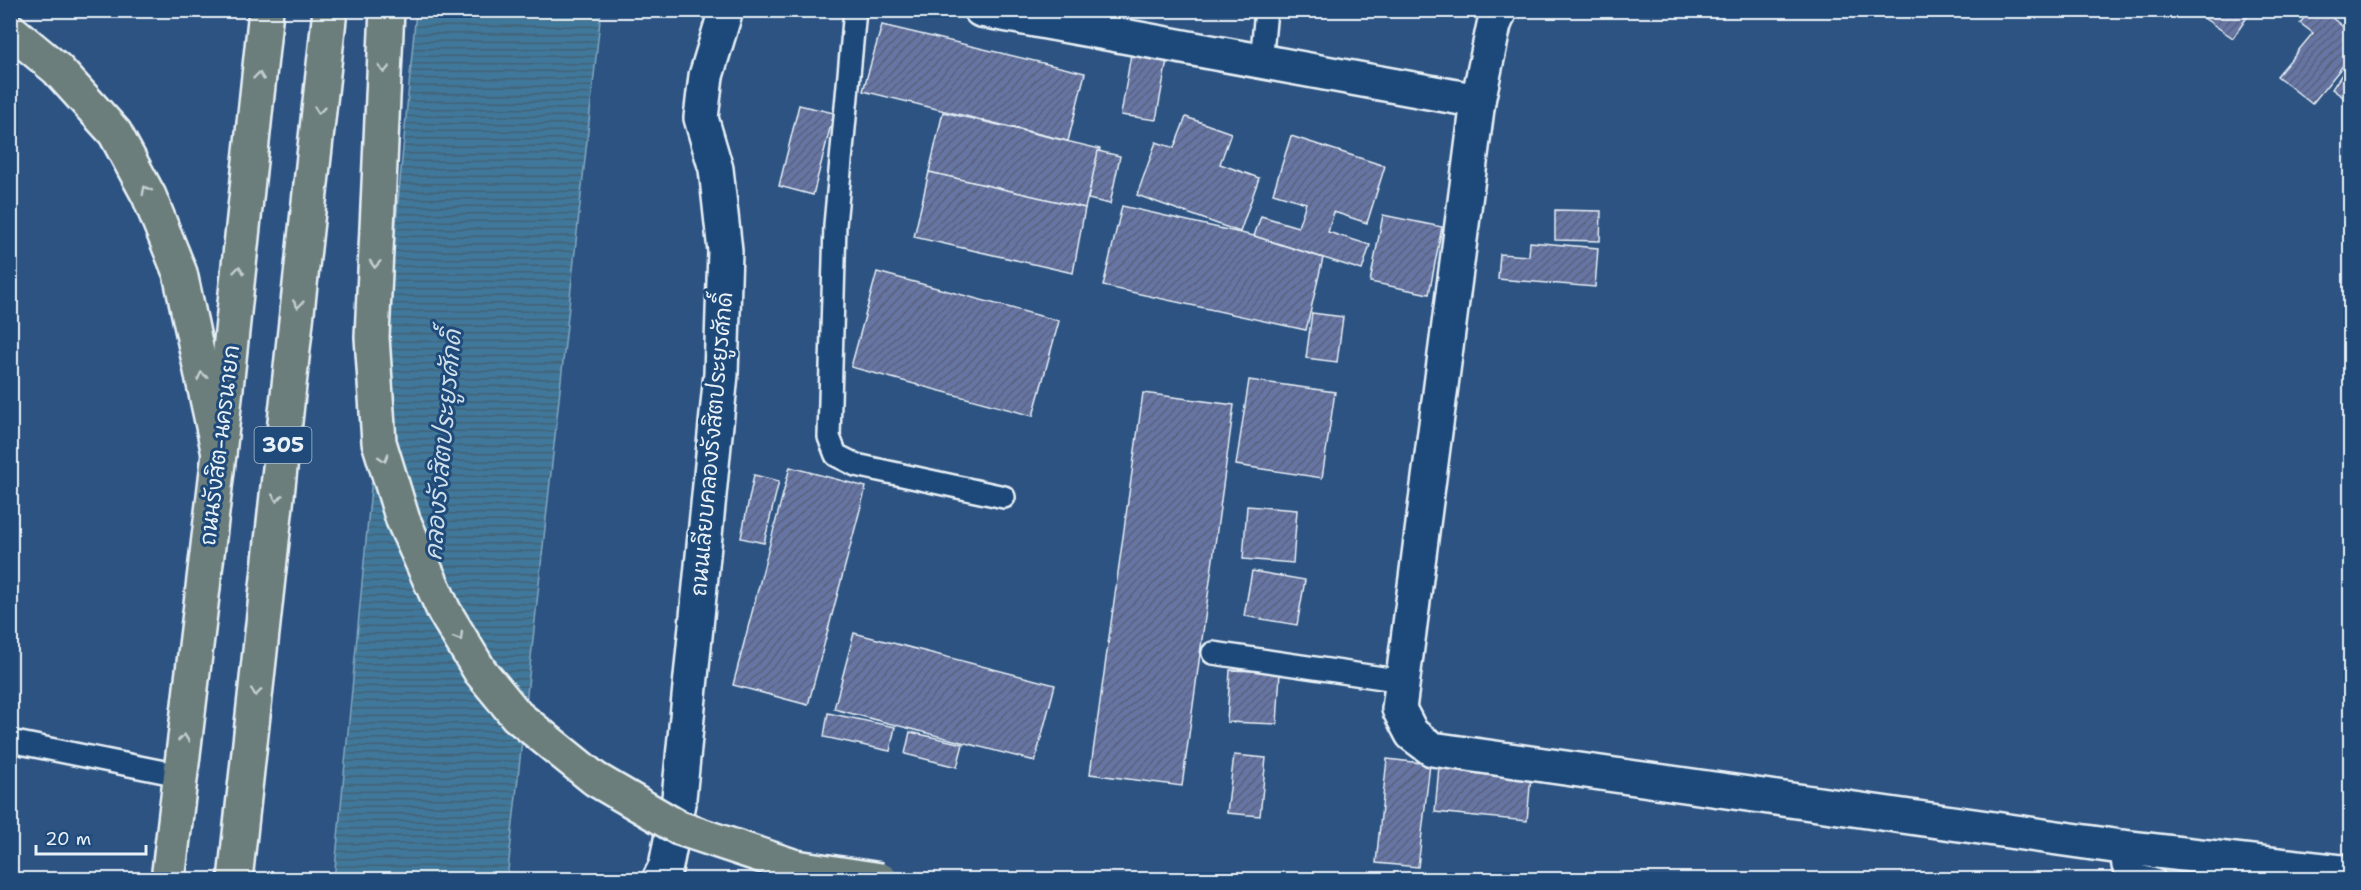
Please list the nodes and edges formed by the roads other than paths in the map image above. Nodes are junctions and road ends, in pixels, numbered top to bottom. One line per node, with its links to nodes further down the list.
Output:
1 (266, 10): 12 (main road, ถนนรังสิต-นครนายก / 305, one-way to 1)
2 (330, 10): 21 (main road, 305, one-way to 21)
3 (387, 10): 23 (main road, one-way to 23, bridge)
4 (726, 10): 22 (street, ถนนเลียบคลองรังสิตประยูรศักดิ์)
5 (855, 10): 13 (lane)
6 (981, 10): 10 (street)
7 (1266, 10): 10 (lane)
8 (1500, 10): 11 (street)
9 (10, 30): 12 (main road, one-way to 9)
10 (1261, 63): 11 (street)
11 (1478, 101): 15 (street)
12 (219, 454): 17 (main road, ถนนรังสิต-นครนายก / 305, one-way to 12)
13 (1004, 497)
14 (1213, 653): 15 (lane)
15 (1403, 681): 18 (street)
16 (10, 741): 17 (lane)
17 (179, 775): 20 (main road, ถนนรังสิต-นครนายก / 305)
18 (2121, 847): 19 (street); 24 (lane)
19 (2350, 873)
20 (168, 879)
21 (236, 879)
22 (659, 879)
23 (881, 879)
24 (2155, 879)

